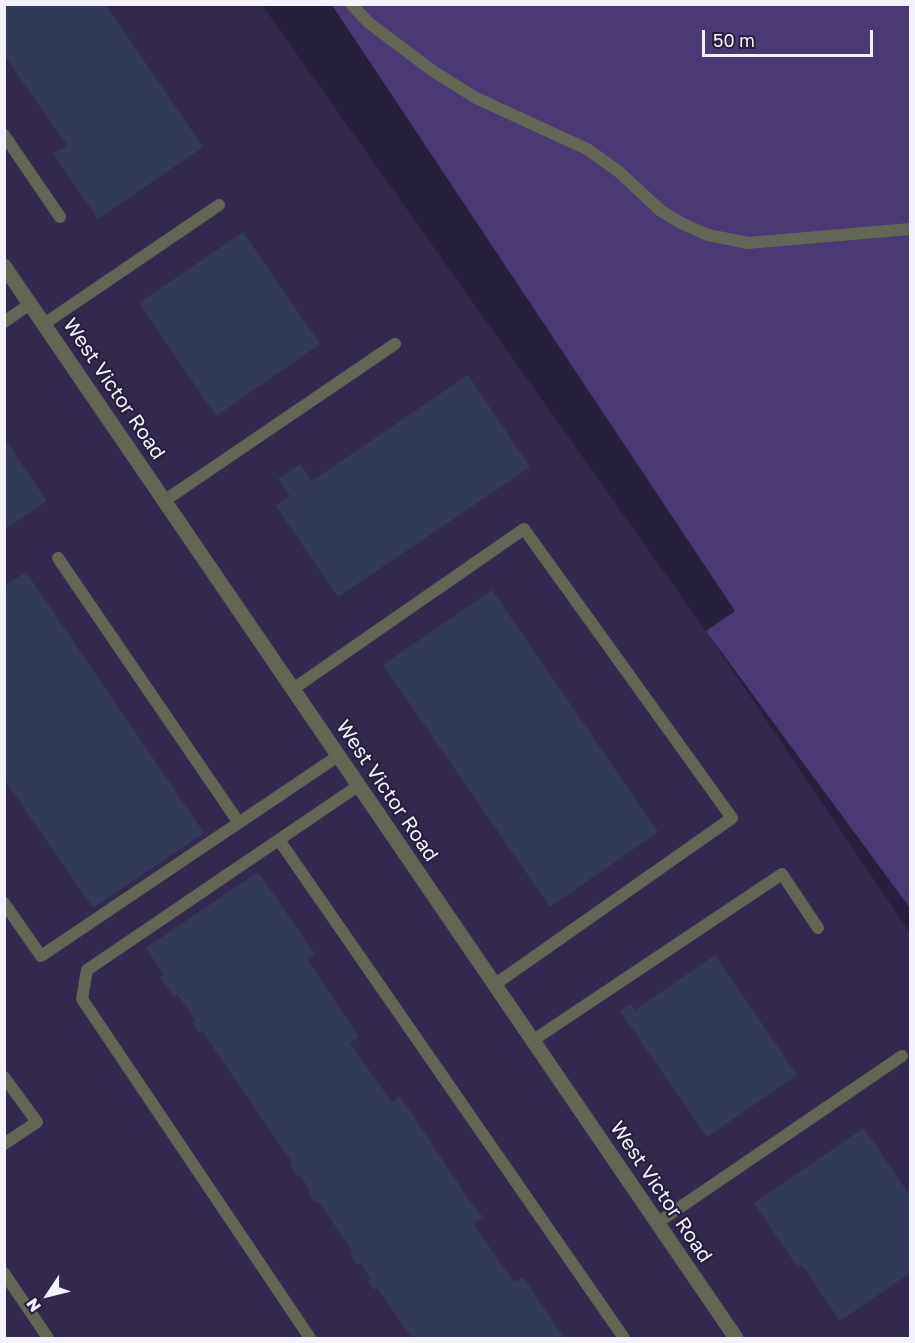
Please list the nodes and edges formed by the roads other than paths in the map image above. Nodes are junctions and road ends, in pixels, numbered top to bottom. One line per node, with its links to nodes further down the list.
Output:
1 (351, 4): 5 (lane)
2 (4, 135): 4 (lane)
3 (219, 205): 9 (lane)
4 (60, 217)
5 (910, 229)
6 (4, 266): 7 (street, West Victor Road)
7 (30, 304): 8 (lane); 9 (street, West Victor Road)
8 (4, 322)
9 (44, 324): 11 (street, West Victor Road)
10 (395, 344): 11 (lane)
11 (164, 501): 13 (street, West Victor Road)
12 (58, 558): 16 (lane)
13 (293, 689): 14 (street, West Victor Road); 20 (lane)
14 (338, 756): 15 (street, West Victor Road); 16 (lane)
15 (358, 786): 17 (lane); 20 (street, West Victor Road)
16 (239, 823): 18 (lane)
17 (279, 840): 28 (lane); 29 (lane)
18 (4, 903)
19 (818, 928): 21 (lane)
20 (494, 985): 21 (street, West Victor Road)
21 (532, 1041): 25 (street, West Victor Road)
22 (902, 1056): 25 (lane)
23 (4, 1077): 24 (lane)
24 (4, 1144)
25 (657, 1223): 30 (street, West Victor Road)
26 (4, 1273): 27 (lane)
27 (48, 1338)
28 (310, 1338)
29 (624, 1338)
30 (736, 1338)

